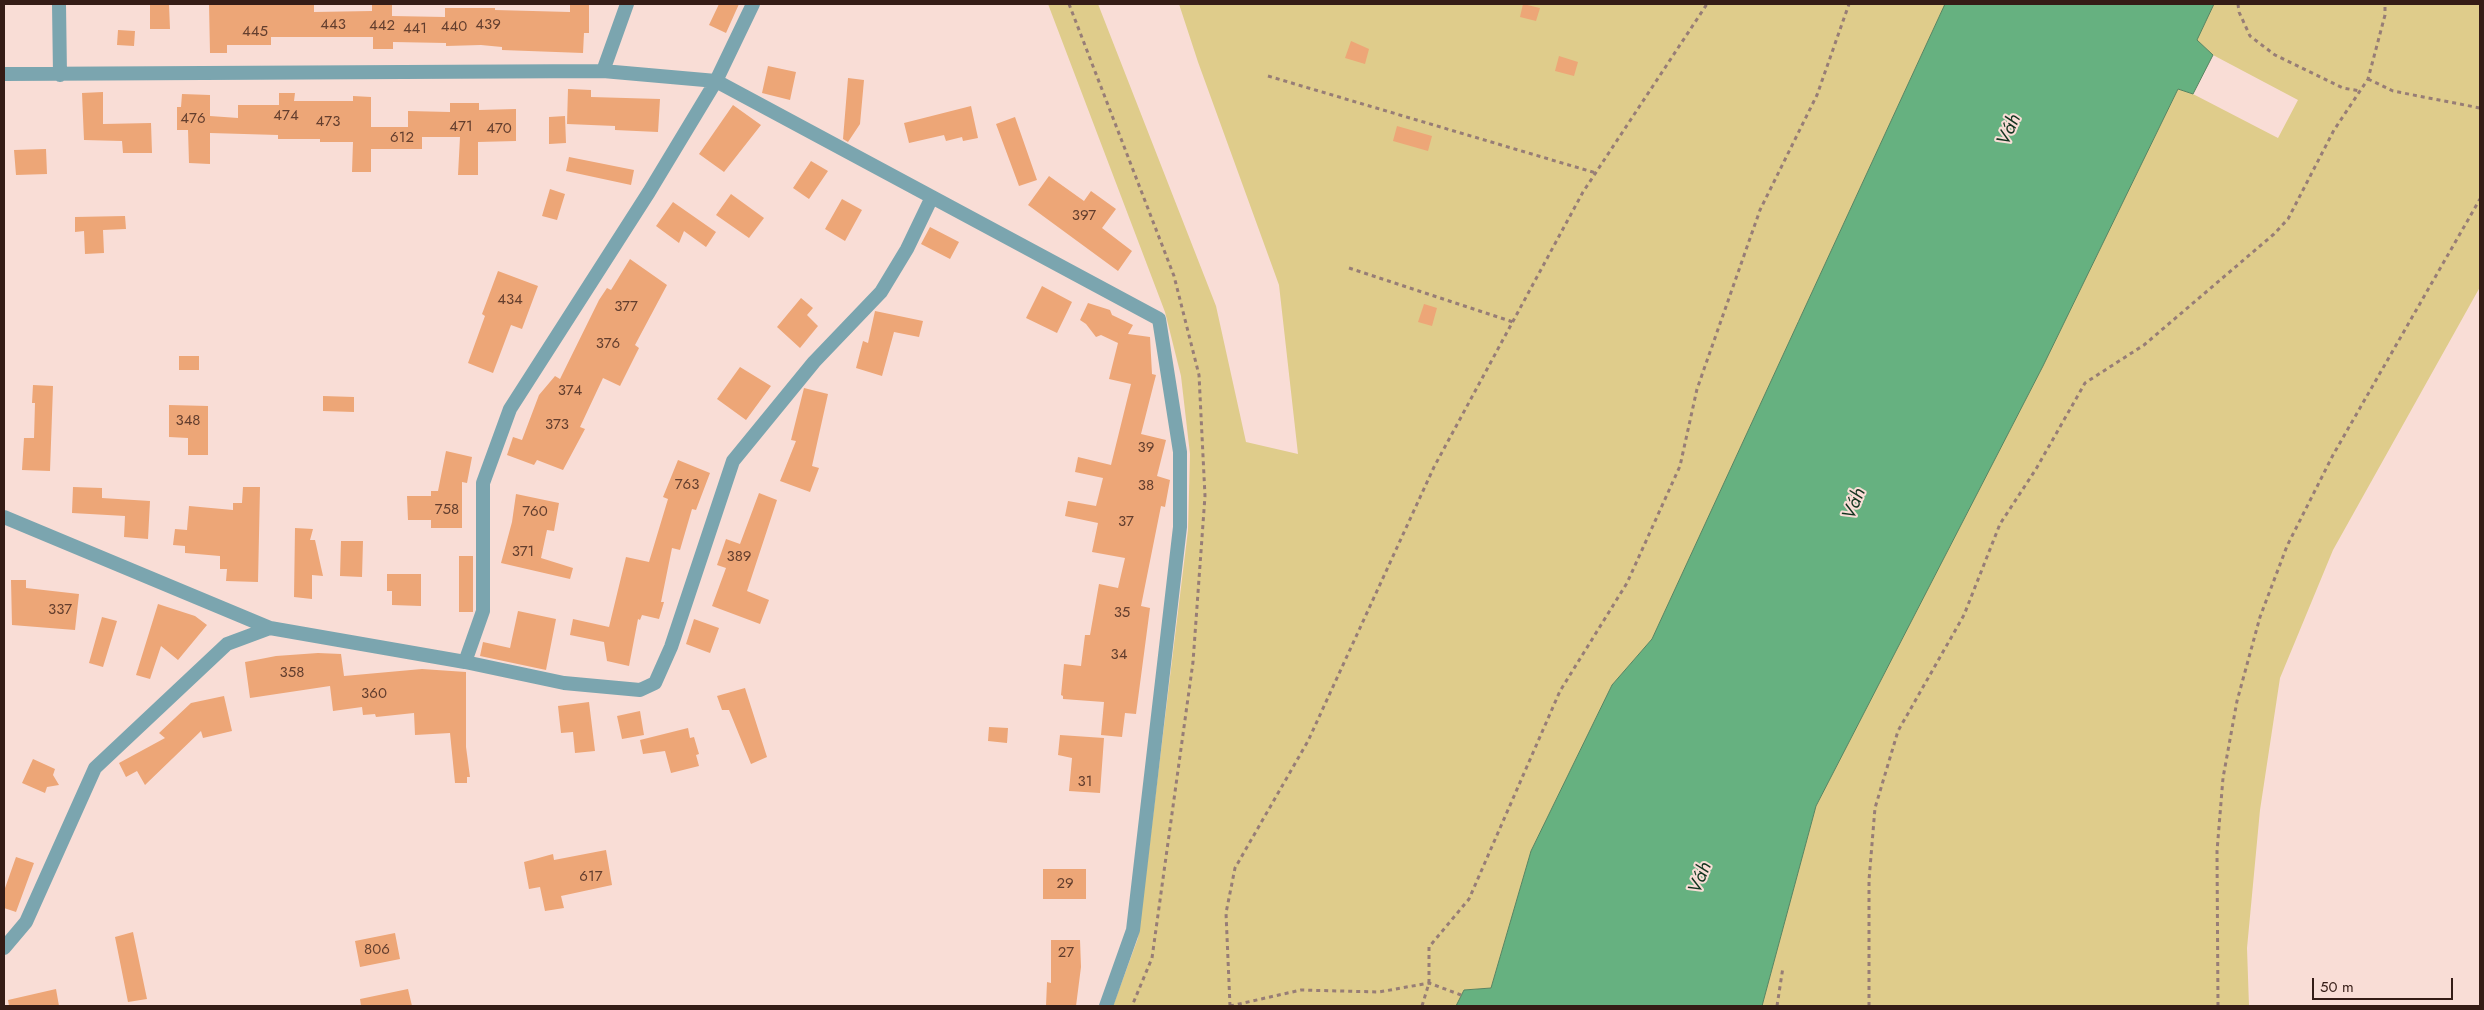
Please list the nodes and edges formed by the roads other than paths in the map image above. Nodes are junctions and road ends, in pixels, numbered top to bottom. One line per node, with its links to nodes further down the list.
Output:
1 (59, 4): 6 (street)
2 (627, 4): 4 (street)
3 (753, 4): 7 (street)
4 (602, 71): 6 (street); 7 (street)
5 (4, 74): 6 (street)
6 (60, 75)
7 (716, 81): 8 (street); 11 (street)
8 (932, 197): 11 (street); 13 (street)
9 (4, 517): 10 (street)
10 (270, 628): 11 (street); 12 (street)
11 (465, 662)
12 (4, 948)
13 (1106, 1006)

